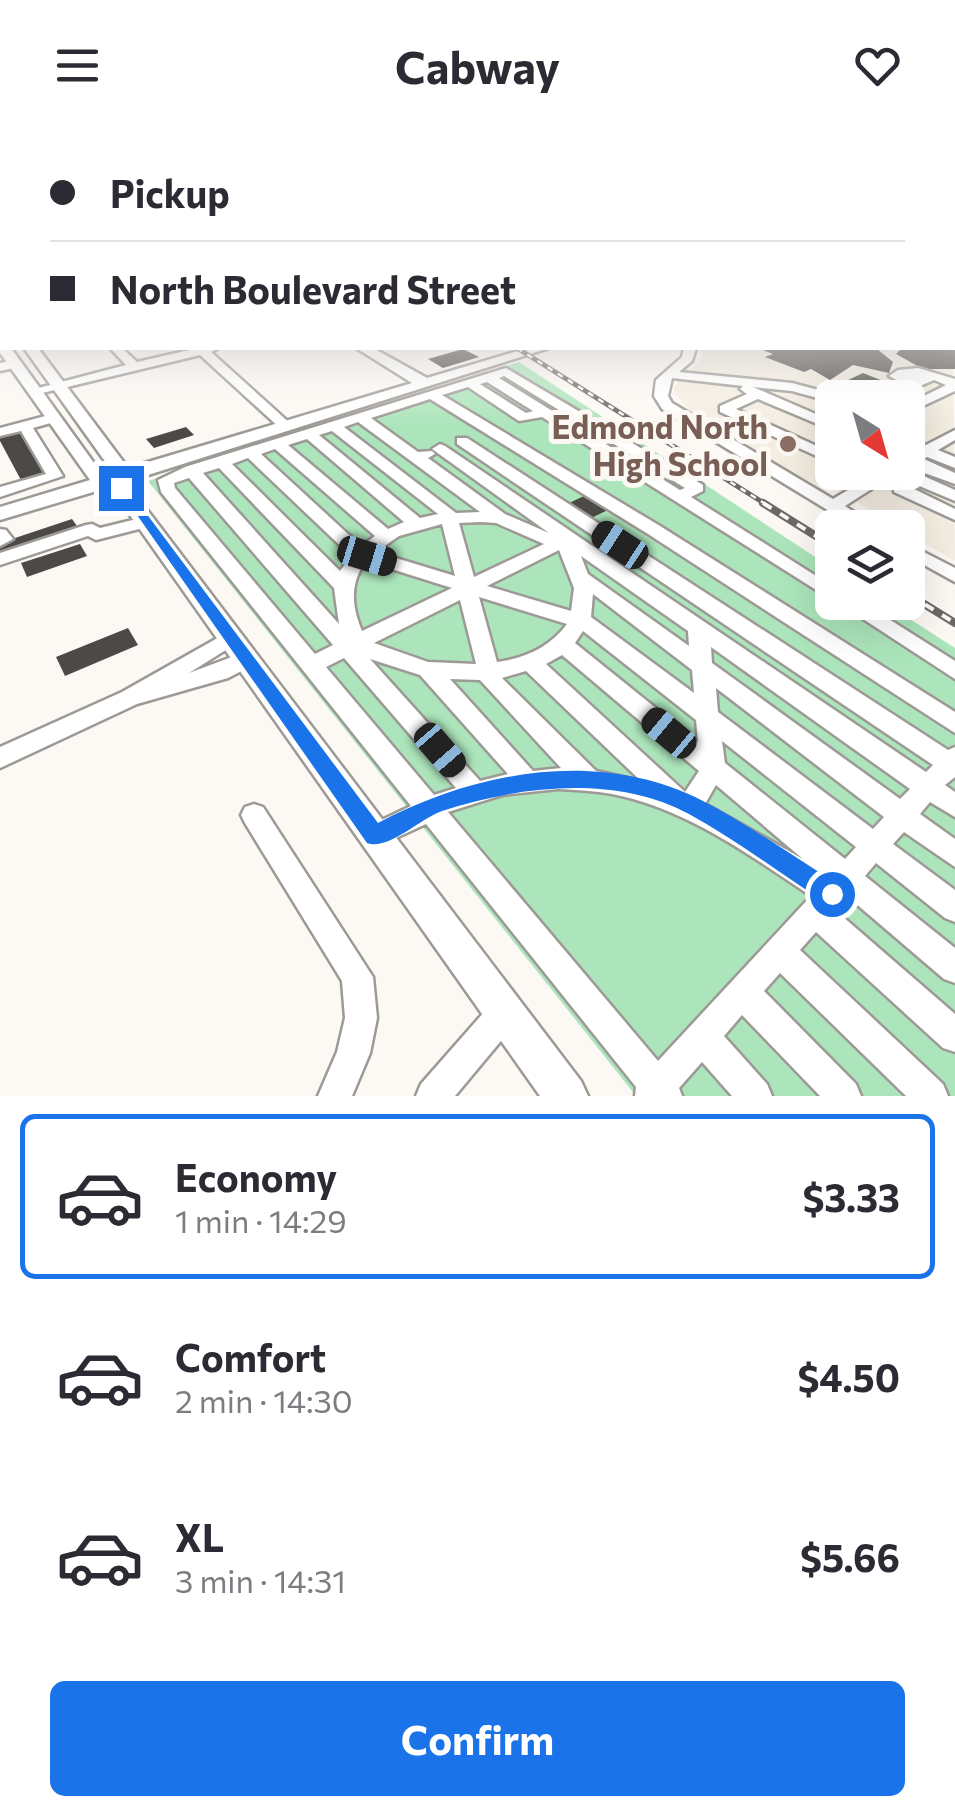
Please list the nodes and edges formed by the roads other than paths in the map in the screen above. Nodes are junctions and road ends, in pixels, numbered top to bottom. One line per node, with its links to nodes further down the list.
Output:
1 (3, 350): 2 (main road); 20 (main road)
2 (33, 350): 17 (main road)
3 (118, 350): 9 (street)
4 (203, 350): 9 (street)
5 (208, 350): 38 (street)
6 (366, 350): 19 (main road)
7 (536, 350): 19 (main road)
8 (690, 350): 11 (street)
9 (135, 367): 17 (street)
10 (810, 372): 16 (street)
11 (668, 374): 15 (street); 57 (street)
12 (932, 376): 18 (street)
13 (488, 377): 14 (street); 28 (street); 55 (street)
14 (469, 382): 19 (street); 28 (street)
15 (739, 383): 16 (street); 22 (street)
16 (786, 383): 21 (street)
17 (59, 385): 20 (street); 51 (main road)
18 (955, 385): 24 (street)
19 (428, 389): 29 (street); 34 (street); 38 (main road)
20 (34, 391): 30 (main road)
21 (815, 392)
22 (761, 395): 23 (street); 26 (street); 31 (street)
23 (742, 401): 37 (street); 42 (street)
24 (925, 401)
25 (925, 403): 27 (street)
26 (815, 405)
27 (945, 410)
28 (545, 412): 55 (street)
29 (360, 416): 32 (street); 45 (street)
30 (52, 418): 33 (street); 51 (main road)
31 (815, 419)
32 (333, 425): 36 (street); 62 (street)
33 (25, 426): 35 (street); 54 (street)
34 (490, 431): 40 (street); 59 (street)
35 (0, 432)
36 (308, 433): 38 (street); 65 (street)
37 (815, 433)
38 (282, 434): 44 (street); 51 (main road); 67 (street)
39 (955, 434): 43 (street)
40 (462, 441): 41 (street); 66 (street)
41 (440, 449): 45 (street); 68 (street)
42 (815, 450)
43 (927, 451): 48 (street)
44 (250, 452): 46 (street); 69 (street)
45 (416, 458): 63 (street)
46 (221, 461): 49 (street); 75 (street)
47 (925, 463): 48 (street)
48 (954, 466)
49 (191, 470): 81 (street); 84 (street)
50 (925, 474): 56 (street)
51 (113, 478): 60 (main road); 64 (main road)
52 (859, 490): 57 (street)
53 (902, 490): 61 (street)
54 (0, 492)
55 (678, 496): 74 (street)
56 (955, 496)
57 (832, 506): 58 (street)
58 (839, 510)
59 (623, 512): 66 (street); 90 (street)
60 (0, 514)
61 (955, 515)
62 (449, 518): 63 (street); 65 (street); 76 (street)
63 (499, 518): 68 (street)
64 (145, 522): 70 (street); 82 (main road)
65 (418, 524): 67 (street)
66 (592, 527): 68 (street); 92 (street)
67 (386, 536): 69 (street)
68 (565, 540): 73 (street); 76 (street); 79 (street)
69 (363, 554): 75 (street); 76 (street)
70 (0, 559)
71 (925, 559): 72 (street)
72 (955, 576)
73 (585, 579): 77 (street); 85 (street)
74 (815, 583)
75 (343, 585): 81 (street)
76 (468, 588): 77 (street); 81 (street); 88 (street)
77 (580, 620): 80 (street); 89 (street)
78 (874, 620): 87 (street)
79 (698, 628): 85 (street); 96 (street)
80 (562, 643): 83 (street); 93 (street)
81 (354, 644): 84 (street); 86 (street); 97 (street)
82 (238, 649): 91 (street); 103 (main road)
83 (530, 662): 88 (street); 98 (street)
84 (312, 665): 100 (street)
85 (700, 668): 89 (street); 102 (street)
86 (429, 671): 88 (street); 95 (street)
87 (955, 671)
88 (488, 673): 94 (street)
89 (706, 714): 93 (street); 104 (street)
90 (955, 724)
91 (0, 758)
92 (953, 762): 96 (street)
93 (713, 769): 98 (street); 106 (street)
94 (588, 780): 95 (street); 98 (street)
95 (524, 781): 97 (street)
96 (928, 788): 99 (street); 102 (street)
97 (474, 791): 100 (street)
98 (685, 803): 106 (street)
99 (955, 806)
100 (427, 807): 103 (street); 114 (street)
101 (254, 815): 115 (street)
102 (902, 817): 104 (street); 105 (street)
103 (374, 836): 111 (main road)
104 (876, 846): 106 (street); 107 (street)
105 (955, 855)
106 (831, 895): 108 (street); 109 (street); 113 (street)
107 (955, 908)
108 (779, 951): 110 (street); 120 (street)
109 (955, 968)
110 (742, 992): 112 (street); 119 (street)
111 (504, 1014): 116 (street); 117 (main road)
112 (701, 1036): 114 (street); 118 (street)
113 (955, 1036)
114 (657, 1093)
115 (335, 1096)
116 (433, 1096)
117 (566, 1096)
118 (754, 1096)
119 (844, 1096)
120 (931, 1096)

